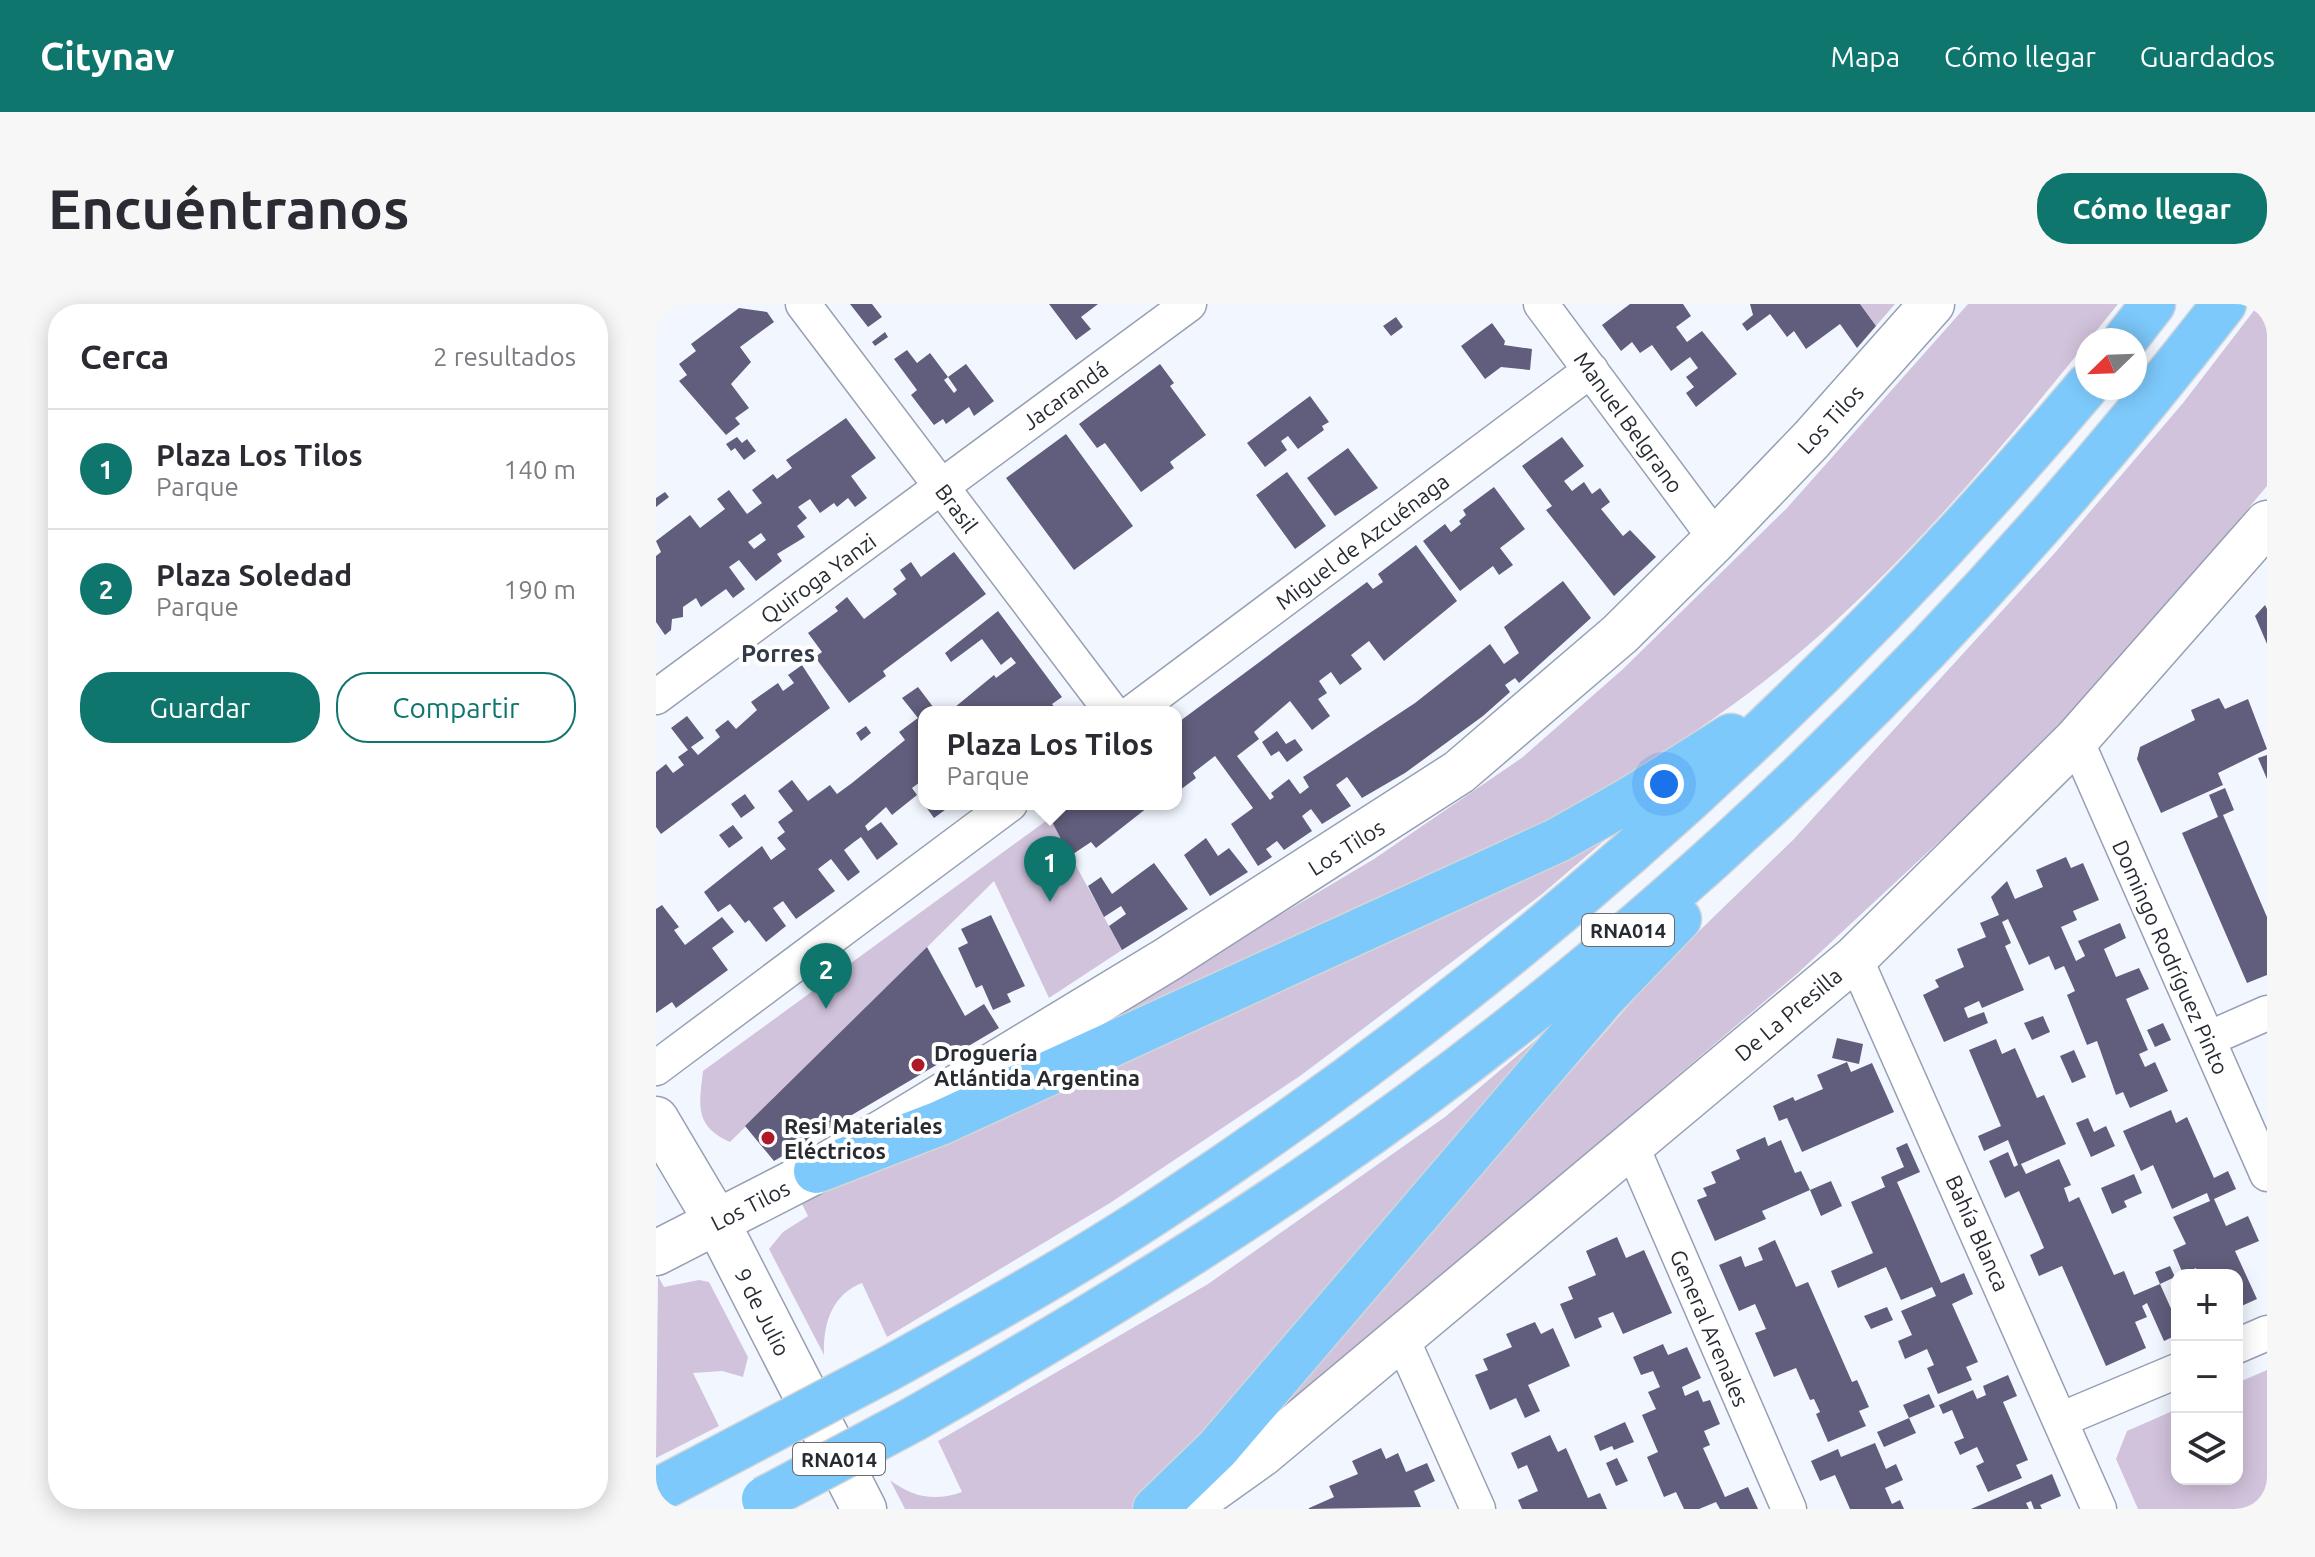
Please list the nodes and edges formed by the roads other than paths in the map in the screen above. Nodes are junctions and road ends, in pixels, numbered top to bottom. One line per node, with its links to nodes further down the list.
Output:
1 (803, 304): 10 (street, Brasil)
2 (1189, 304): 10 (street, Jacarandá)
3 (1541, 304): 8 (street, Manuel Belgrano)
4 (1932, 304): 12 (street, Los Tilos)
5 (2153, 304): 7 (highway)
6 (2224, 304): 18 (highway, RNA014)
7 (2134, 328)
8 (1591, 370): 12 (street, Manuel Belgrano); 16 (street, Miguel de Azcuénaga)
9 (2075, 400): 13 (highway, RNA014)
10 (941, 487): 14 (street, Quiroga Yanzi); 15 (street, Brasil)
11 (2267, 523): 17 (street, De La Presilla)
12 (1716, 539): 26 (street, Los Tilos)
13 (1829, 670): 26 (highway); 35 (highway, RNA014, bridge)
14 (656, 697)
15 (1107, 706)
16 (1141, 706)
17 (2076, 740): 20 (street, De La Presilla); 22 (street, Domingo Rodríguez Pinto)
18 (1828, 749): 36 (highway, RNA014, bridge); 38 (highway)
19 (1002, 810): 23 (street)
20 (1855, 958): 25 (street, De La Presilla); 34 (street, Bahía Blanca)
21 (2267, 1013): 22 (street)
22 (2208, 1039): 27 (street, Domingo Rodríguez Pinto)
23 (656, 1068)
24 (656, 1119): 28 (street, 9 de Julio)
25 (1632, 1147): 31 (street, De La Presilla); 41 (street, General Arenales)
26 (816, 1171): 28 (street, Los Tilos)
27 (2267, 1174)
28 (717, 1222): 29 (street, Los Tilos); 37 (street, 9 de Julio)
29 (656, 1253)
30 (2267, 1333): 32 (street)
31 (1402, 1339): 39 (street, De La Presilla); 40 (street)
32 (2243, 1343)
33 (2171, 1374): 34 (street)
34 (2060, 1420): 42 (street, Bahía Blanca)
35 (656, 1491)
36 (755, 1504)
37 (864, 1509)
38 (1155, 1509)
39 (1185, 1509)
40 (1478, 1509)
41 (1789, 1509)
42 (2099, 1509)

